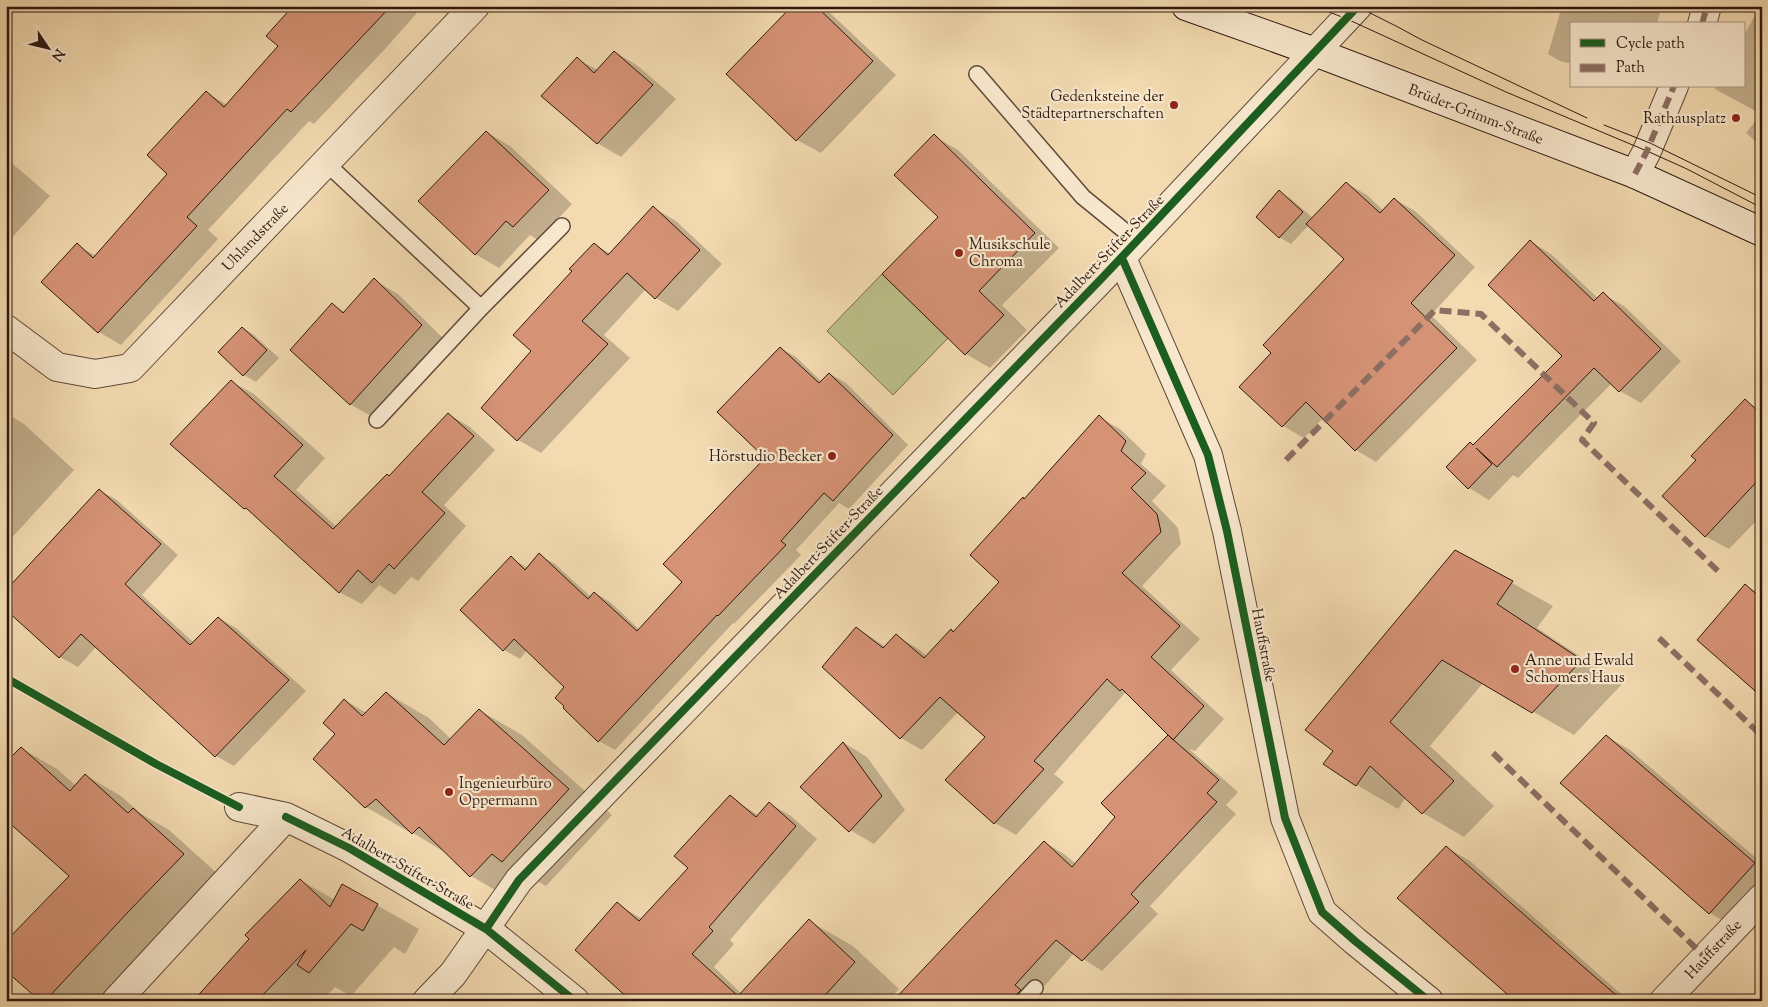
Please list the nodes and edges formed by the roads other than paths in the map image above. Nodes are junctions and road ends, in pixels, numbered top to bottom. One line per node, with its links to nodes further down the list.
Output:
1 (475, 6): 9 (street, Uhlandstraße)
2 (1186, 6): 6 (street, Brüder-Grimm-Straße)
3 (1707, 6): 5 (street)
4 (1350, 8): 6 (street, Adalbert-Stifter-Straße)
5 (1703, 22)
6 (1315, 52): 10 (street, Brüder-Grimm-Straße); 13 (street, Adalbert-Stifter-Straße)
7 (977, 74): 13 (lane)
8 (1673, 88): 10 (street)
9 (326, 163): 14 (lane); 15 (street, Uhlandstraße)
10 (1635, 174): 12 (street, Brüder-Grimm-Straße)
11 (562, 226): 14 (lane)
12 (1762, 232)
13 (1130, 250): 20 (street, Adalbert-Stifter-Straße); 26 (street, Hauffstraße)
14 (481, 308): 16 (lane)
15 (6, 328)
16 (377, 420)
17 (240, 807): 18 (street, Adalbert-Stifter-Straße)
18 (286, 817): 20 (street, Adalbert-Stifter-Straße); 23 (street)
19 (1762, 898): 27 (street, Hauffstraße)
20 (486, 929): 22 (street); 24 (street)
21 (1035, 988): 25 (lane)
22 (431, 997)
23 (116, 1001)
24 (575, 1001)
25 (1023, 1001)
26 (1429, 1001)
27 (1664, 1001)

